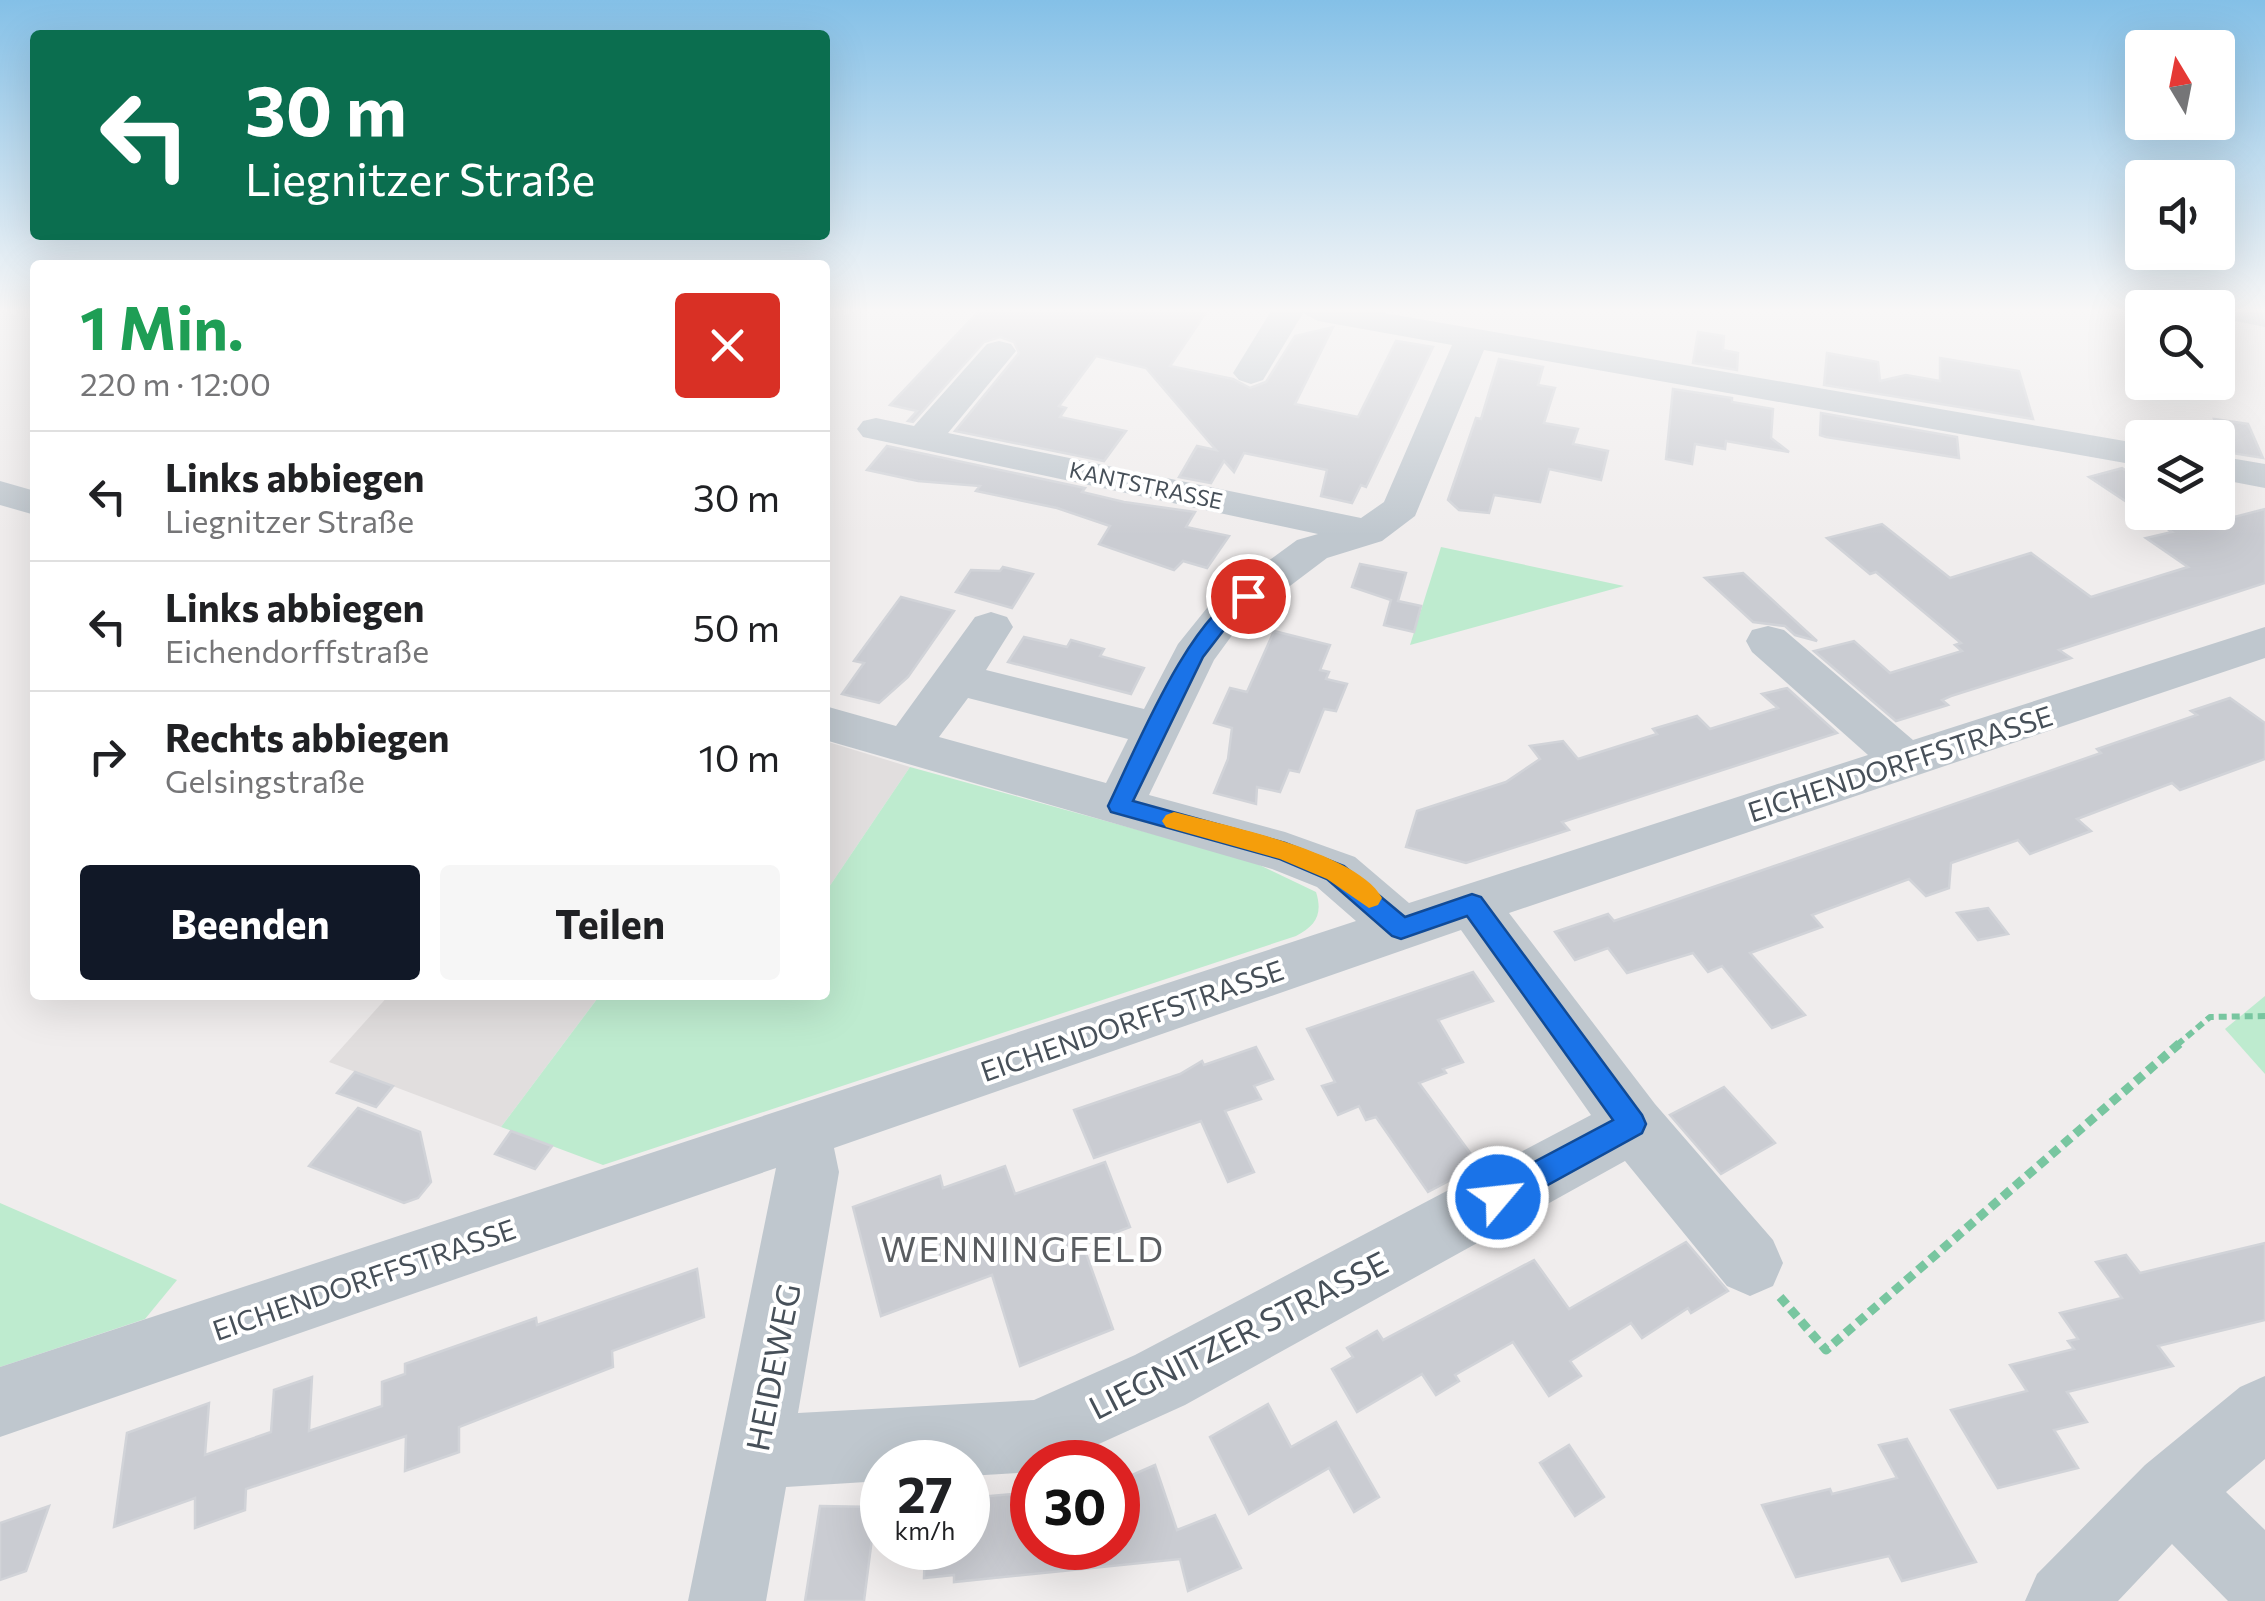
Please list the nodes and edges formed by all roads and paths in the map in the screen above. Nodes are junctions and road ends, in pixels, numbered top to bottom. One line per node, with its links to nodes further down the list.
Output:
1 (969, 386): 5 (street)
2 (1452, 386): 11 (street)
3 (1745, 386): 6 (street)
4 (876, 428): 5 (street, KANTSTRASSE)
5 (924, 437): 11 (street, KANTSTRASSE)
6 (2125, 452)
7 (2235, 471): 8 (street)
8 (2265, 476)
9 (0, 494): 10 (street)
10 (30, 502)
11 (1368, 532): 17 (street)
12 (991, 627): 15 (street)
13 (1768, 641): 19 (street)
14 (2265, 642): 19 (street, EICHENDORFFSTRASSE)
15 (957, 679): 17 (street); 18 (street)
16 (830, 725): 18 (street)
17 (1157, 729): 20 (street)
18 (907, 746): 20 (street)
19 (1906, 761): 21 (street, EICHENDORFFSTRASSE)
20 (1119, 806): 22 (street)
21 (1472, 904): 22 (street, EICHENDORFFSTRASSE); 24 (street)
22 (1401, 928): 25 (street, EICHENDORFFSTRASSE)
23 (2265, 1016): 26 (path)
24 (1632, 1124): 26 (street); 29 (street, LIEGNITZER STRASSE)
25 (800, 1132): 27 (street, EICHENDORFFSTRASSE); 29 (street, HEIDEWEG)
26 (1750, 1262)
27 (0, 1402)
28 (2265, 1412): 30 (street)
29 (756, 1452): 32 (street, HEIDEWEG)
30 (2170, 1491): 31 (street); 33 (street)
31 (2265, 1583)
32 (727, 1601)
33 (2064, 1601)

